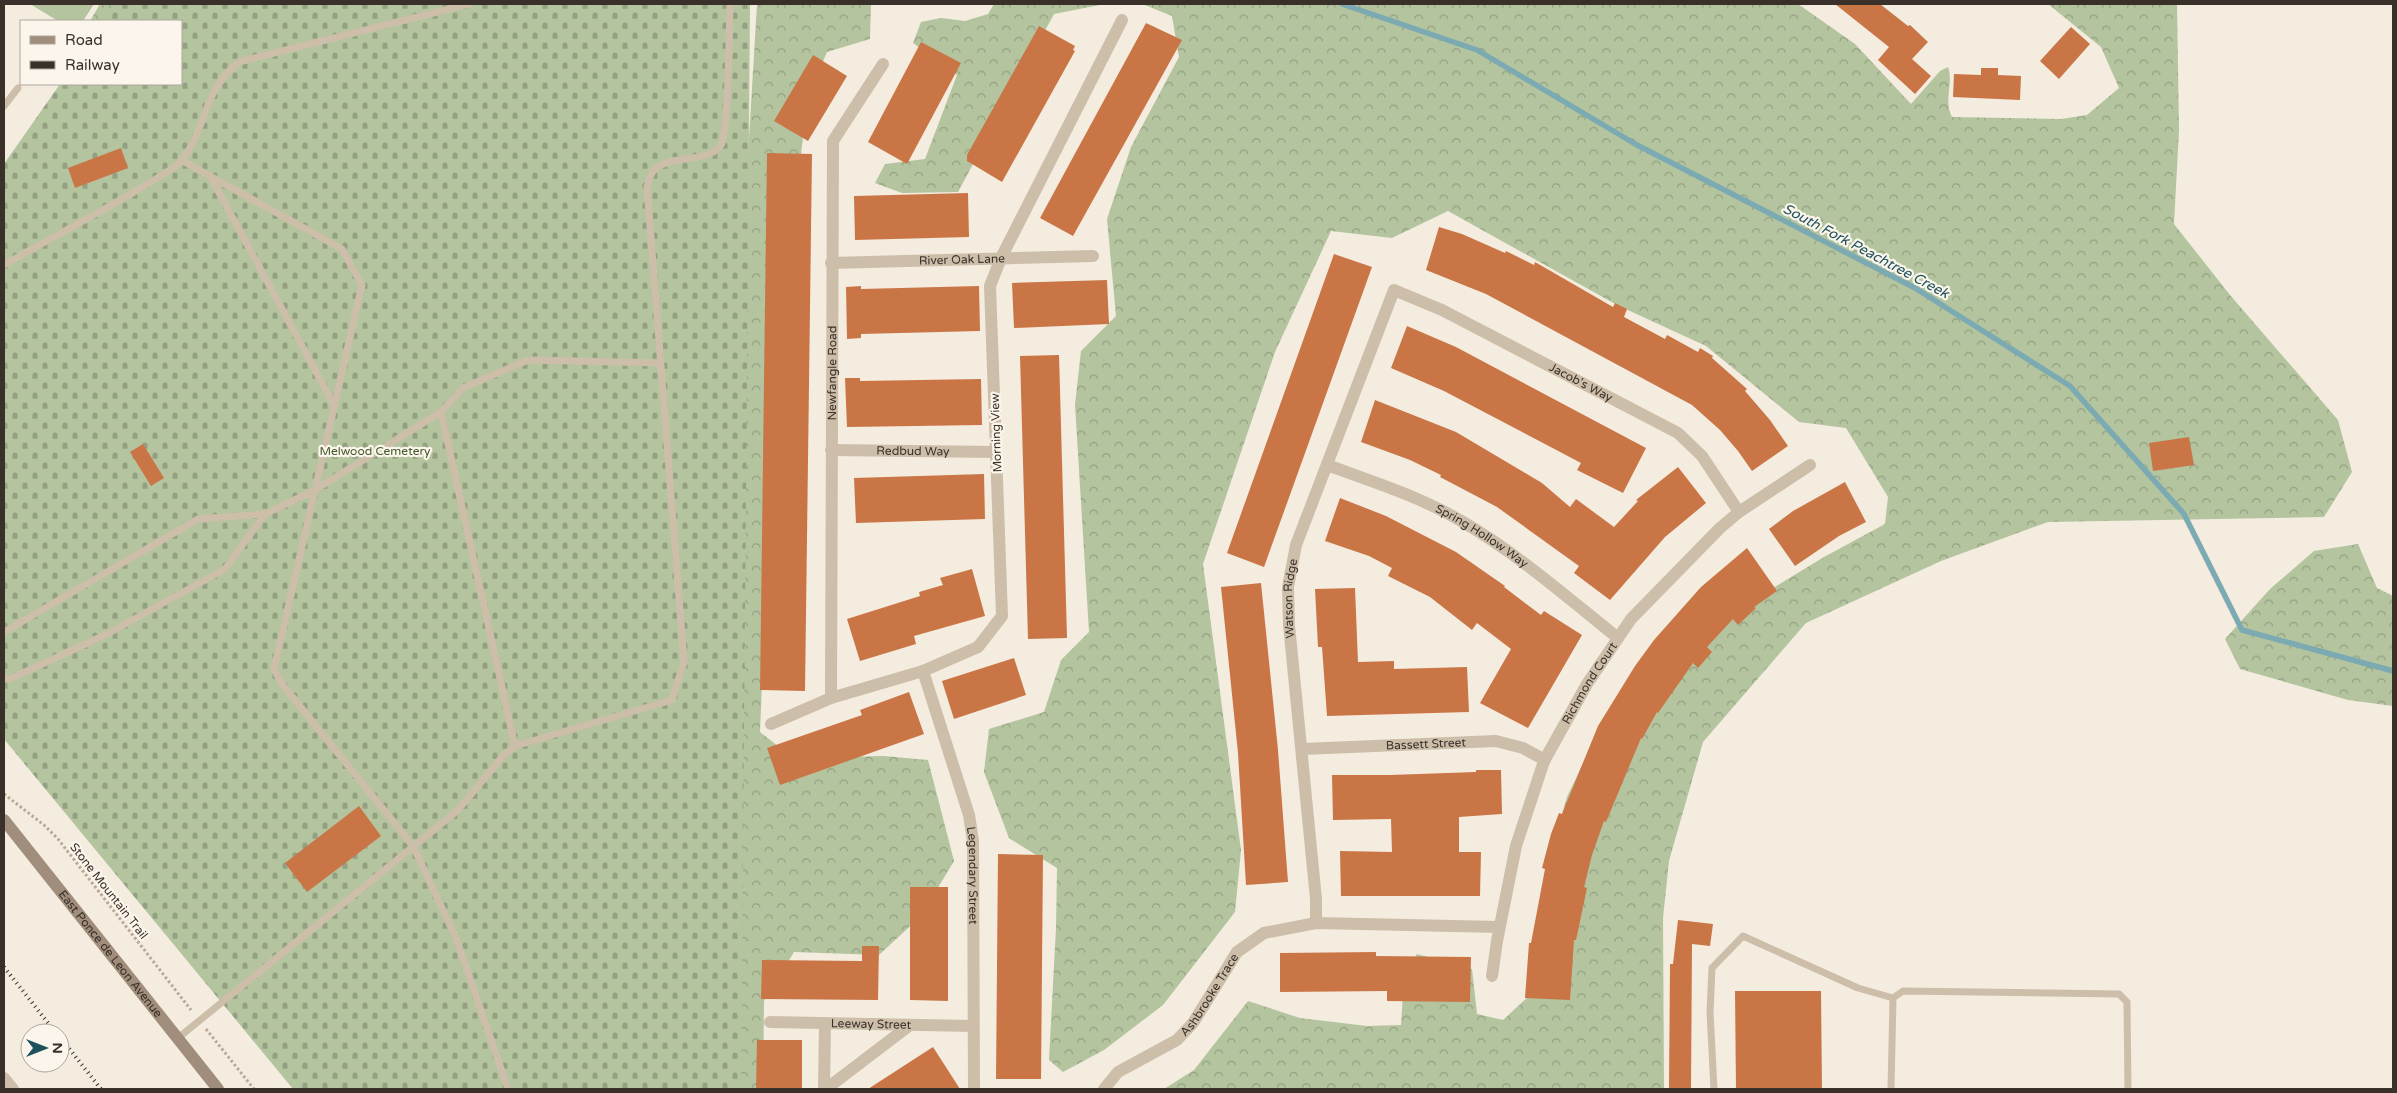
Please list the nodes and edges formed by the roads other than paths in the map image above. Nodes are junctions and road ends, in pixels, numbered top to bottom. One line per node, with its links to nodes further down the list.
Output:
1 (469, 4): 7 (lane)
2 (730, 4): 14 (lane)
3 (1122, 20): 10 (street, Morning View)
4 (883, 64): 11 (street, Newfangle Road)
5 (18, 88): 6 (lane)
6 (4, 106)
7 (181, 160): 8 (lane); 12 (lane)
8 (210, 176): 15 (lane); 15 (lane)
9 (1093, 256): 10 (street, River Oak Lane)
10 (1001, 258): 11 (street, River Oak Lane); 18 (street, Morning View)
11 (831, 263): 17 (street, Newfangle Road)
12 (4, 265)
13 (1394, 290): 19 (street, Watson Ridge); 22 (street, Jacob's Way)
14 (660, 363): 16 (lane); 30 (lane)
15 (334, 405): 21 (lane)
16 (441, 412): 21 (lane); 30 (lane)
17 (831, 450): 18 (street, Redbud Way); 28 (street, Newfangle Road)
18 (996, 452): 26 (street, Morning View)
19 (1327, 465): 25 (street, Spring Hollow Way); 31 (street, Watson Ridge)
20 (1810, 465): 22 (street, Richmond Court)
21 (313, 492): 23 (lane); 34 (lane)
22 (1739, 512): 25 (street, Richmond Court)
23 (265, 514): 24 (lane); 27 (lane)
24 (4, 632)
25 (1618, 638): 32 (street, Richmond Court)
26 (923, 671): 28 (street, Morning View); 42 (street, Legendary Street)
27 (4, 678)
28 (831, 698): 29 (street, Morning View)
29 (771, 724)
30 (515, 746): 34 (lane)
31 (1302, 749): 32 (street, Bassett Street); 35 (street, Watson Ridge)
32 (1545, 760): 36 (street, Richmond Court)
33 (4, 820): 43 (main road, East Ponce de Leon Avenue)
34 (413, 846): 43 (lane); 47 (lane)
35 (1316, 923): 36 (street, Ashbrooke Trace); 50 (street, Ashbrooke Trace)
36 (1499, 928): 37 (street, Richmond Court)
37 (1492, 976)
38 (1893, 998): 51 (lane); 52 (lane); 53 (lane)
39 (770, 1022): 40 (street, Leeway Street)
40 (825, 1023): 41 (street, Leeway Street); 48 (street)
41 (910, 1025): 42 (street, Leeway Street); 48 (street)
42 (972, 1026): 49 (street, Legendary Street)
43 (178, 1038): 46 (main road, East Ponce de Leon Avenue)
44 (4, 1078): 45 (street)
45 (13, 1089)
46 (218, 1089)
47 (508, 1089)
48 (825, 1089)
49 (974, 1089)
50 (1104, 1089)
51 (1714, 1089)
52 (1891, 1089)
53 (2128, 1089)

